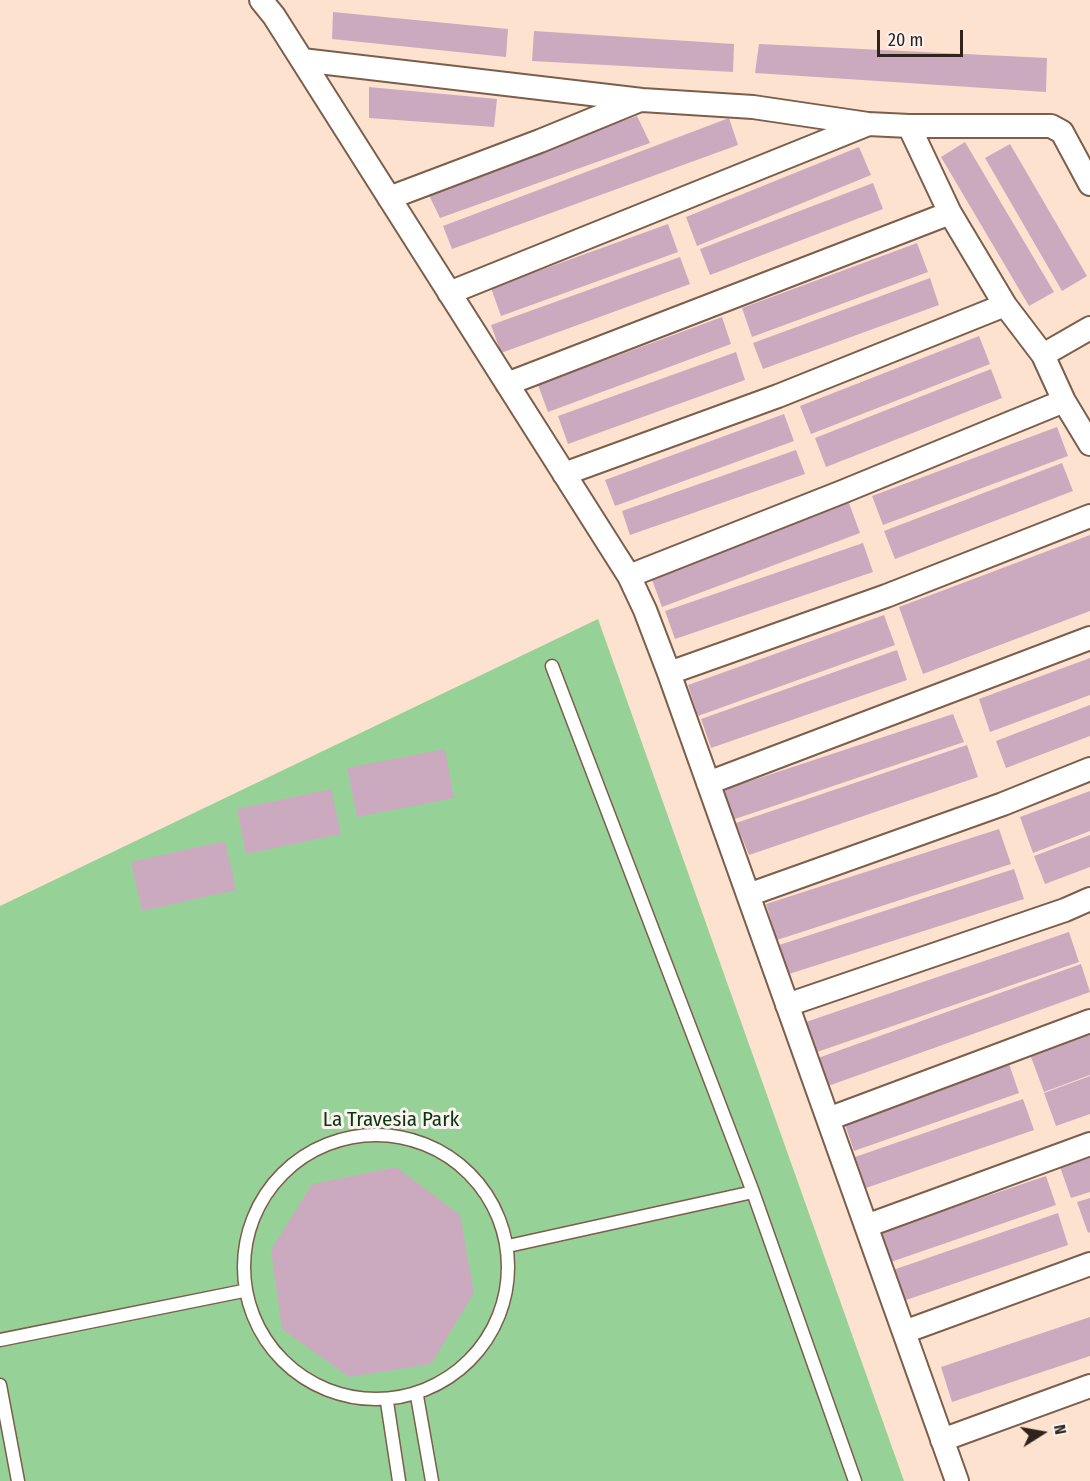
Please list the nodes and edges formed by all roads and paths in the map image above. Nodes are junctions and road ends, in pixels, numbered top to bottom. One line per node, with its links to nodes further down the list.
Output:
1 (261, 0): 2 (street)
2 (302, 60): 3 (street); 7 (street)
3 (642, 100): 4 (street); 7 (street)
4 (868, 124): 5 (street); 9 (street)
5 (909, 126): 6 (street); 8 (street)
6 (1090, 184)
7 (389, 198): 9 (street)
8 (950, 213): 10 (street); 13 (street)
9 (449, 293): 13 (street)
10 (1005, 305): 12 (street); 16 (street)
11 (1090, 328): 12 (street)
12 (1043, 355): 14 (street)
13 (507, 384): 16 (street)
14 (1064, 401): 15 (street); 18 (street)
15 (1090, 444)
16 (564, 474): 18 (street)
17 (1090, 516): 21 (street)
18 (629, 576): 21 (street)
19 (1090, 638): 23 (street)
20 (552, 666): 30 (lane)
21 (669, 673): 23 (street)
22 (1090, 769): 24 (street)
23 (708, 783): 24 (street)
24 (748, 895): 26 (street)
25 (1090, 899): 26 (street)
26 (788, 1005): 28 (street)
27 (1090, 1021): 28 (street)
28 (828, 1119): 31 (street)
29 (1090, 1144): 31 (street)
30 (753, 1192): 32 (lane); 45 (lane)
31 (866, 1226): 35 (street)
32 (508, 1246): 34 (lane); 39 (lane)
33 (1090, 1264): 35 (street)
34 (243, 1291): 36 (lane); 40 (lane)
35 (904, 1332): 41 (street)
36 (0, 1340)
37 (0, 1385): 42 (lane)
38 (1090, 1386): 41 (street)
39 (417, 1396): 40 (lane); 44 (lane)
40 (387, 1402): 43 (lane)
41 (942, 1440): 46 (street)
42 (18, 1481)
43 (399, 1481)
44 (432, 1481)
45 (855, 1481)
46 (957, 1481)

